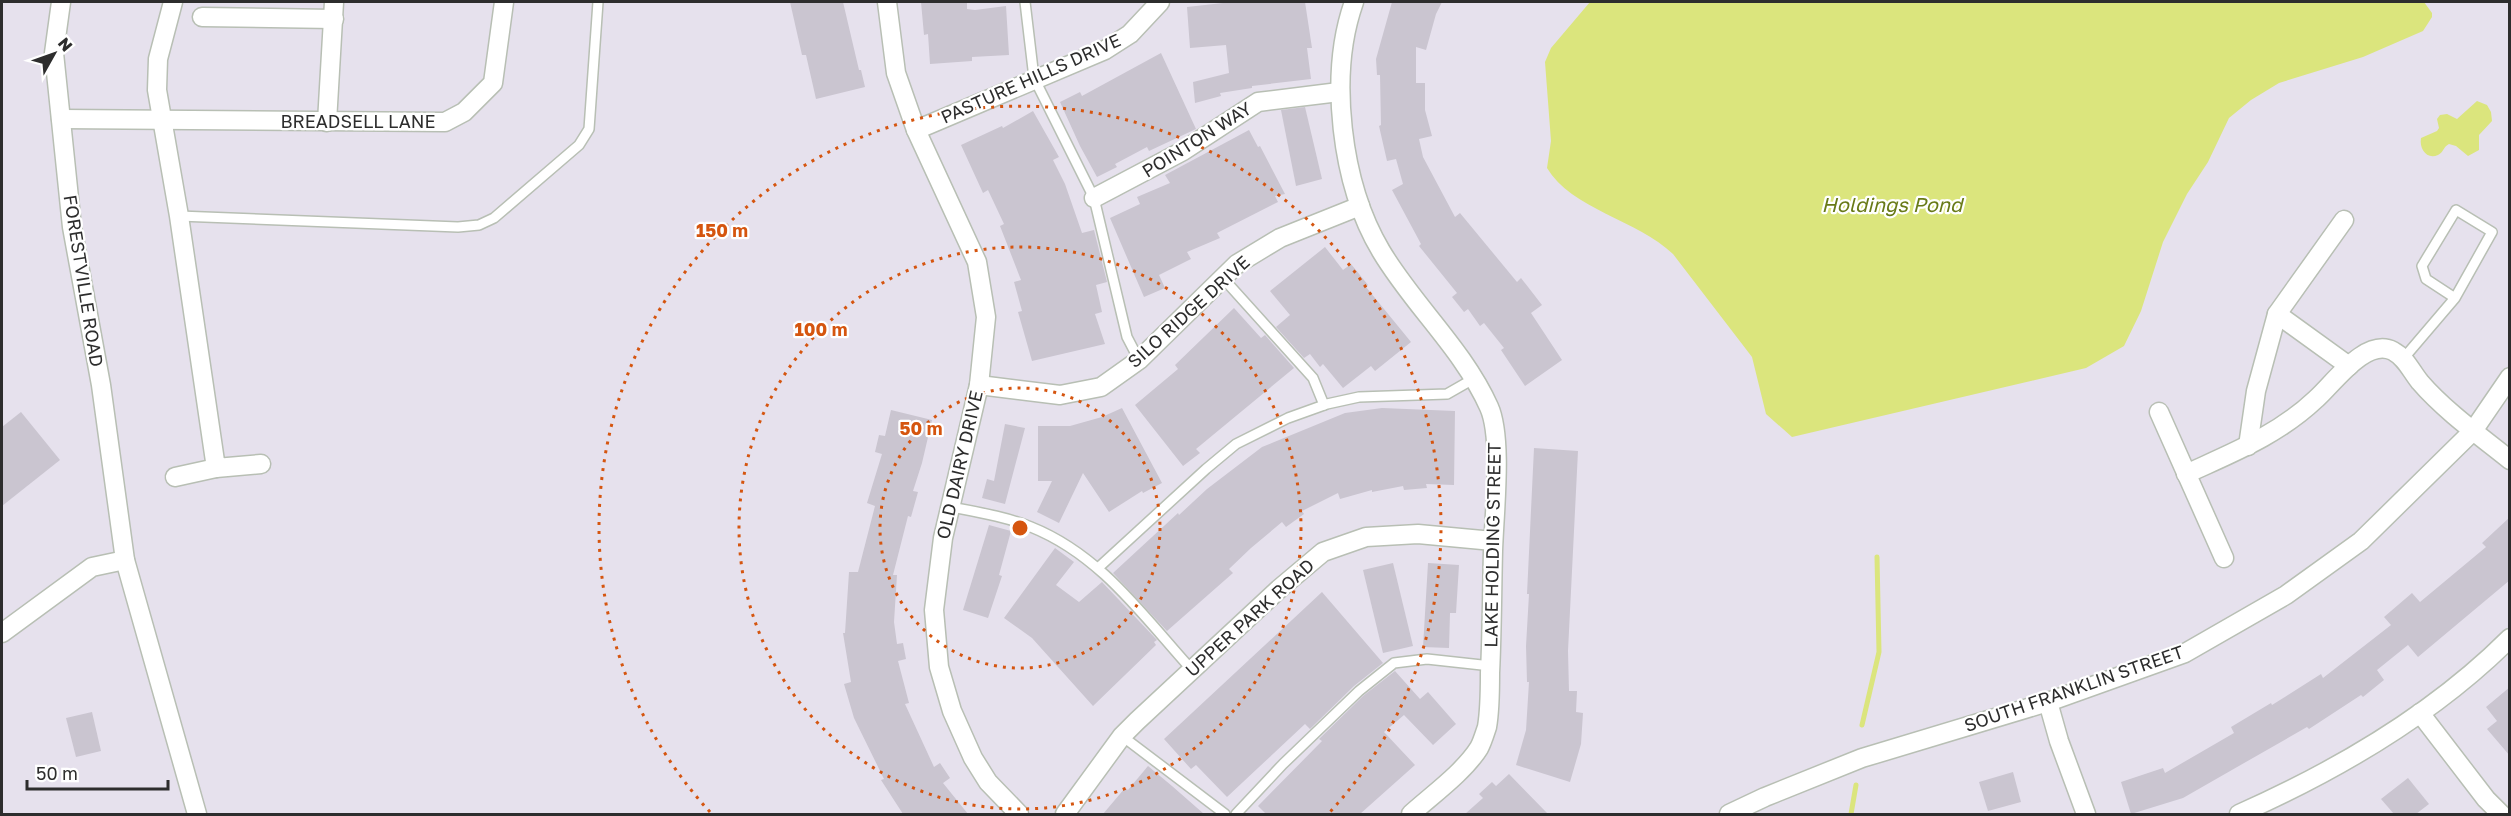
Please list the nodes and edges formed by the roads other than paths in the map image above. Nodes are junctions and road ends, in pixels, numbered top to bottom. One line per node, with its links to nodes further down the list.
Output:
1 (61, 2): 15 (street, FORESTVILLE ROAD)
2 (173, 2): 16 (street)
3 (504, 2): 17 (street, BREADSELL LANE)
4 (598, 2): 21 (lane)
5 (887, 2): 18 (street, OLD DAIRY DRIVE)
6 (1025, 2): 13 (lane)
7 (1143, 2): 12 (street)
8 (1160, 2): 12 (street, PASTURE HILLS DRIVE)
9 (1354, 2): 14 (street, LAKE HOLDING STREET)
10 (334, 10): 11 (street); 17 (street)
11 (202, 17)
12 (1142, 22): 13 (street, PASTURE HILLS DRIVE)
13 (1034, 78): 18 (street, PASTURE HILLS DRIVE); 19 (lane)
14 (1339, 92): 19 (street, POINTON WAY); 20 (street, LAKE HOLDING STREET)
15 (61, 119): 16 (street, BREADSELL LANE); 44 (street, FORESTVILLE ROAD)
16 (161, 120): 17 (street, BREADSELL LANE); 21 (street)
17 (327, 122)
18 (916, 130): 31 (street, OLD DAIRY DRIVE)
19 (1094, 198): 27 (lane)
20 (1360, 206): 23 (street, SILO RIDGE DRIVE); 30 (street, LAKE HOLDING STREET)
21 (178, 216): 38 (street)
22 (2344, 220): 25 (street)
23 (1222, 277): 27 (street, SILO RIDGE DRIVE); 32 (lane)
24 (2455, 298): 24 (lane); 26 (lane)
25 (2277, 314): 28 (street); 35 (street)
26 (2403, 359): 28 (street); 34 (street)
27 (1139, 360): 31 (street, SILO RIDGE DRIVE)
28 (2349, 366): 35 (street)
29 (2510, 377): 34 (street, SOUTH FRANKLIN STREET)
30 (1476, 378): 32 (lane); 42 (street, LAKE HOLDING STREET)
31 (979, 385): 41 (street, OLD DAIRY DRIVE)
32 (1324, 405): 45 (lane)
33 (2159, 412): 39 (street)
34 (2473, 431): 36 (street); 50 (street, SOUTH FRANKLIN STREET)
35 (2248, 446): 39 (street)
36 (2510, 460)
37 (261, 465): 38 (street)
38 (216, 468): 40 (street)
39 (2186, 474): 43 (street)
40 (175, 477)
41 (951, 507): 45 (lane); 54 (street, OLD DAIRY DRIVE)
42 (1493, 540): 48 (street, LAKE HOLDING STREET); 49 (street, UPPER PARK ROAD)
43 (2224, 558)
44 (124, 560): 46 (street); 53 (street, FORESTVILLE ROAD)
45 (1098, 568): 49 (lane)
46 (2, 633)
47 (2510, 638): 51 (street)
48 (1491, 666): 57 (lane); 58 (street, LAKE HOLDING STREET)
49 (1192, 670): 52 (street, UPPER PARK ROAD)
50 (2048, 702): 59 (street, SOUTH FRANKLIN STREET); 60 (street)
51 (2420, 713): 61 (street); 62 (street)
52 (1122, 736): 55 (street, UPPER PARK ROAD); 56 (lane)
53 (197, 814)
54 (1019, 814)
55 (1065, 814)
56 (1225, 814)
57 (1236, 814)
58 (1411, 814)
59 (1729, 814)
60 (2086, 814)
61 (2239, 814)
62 (2501, 814)

